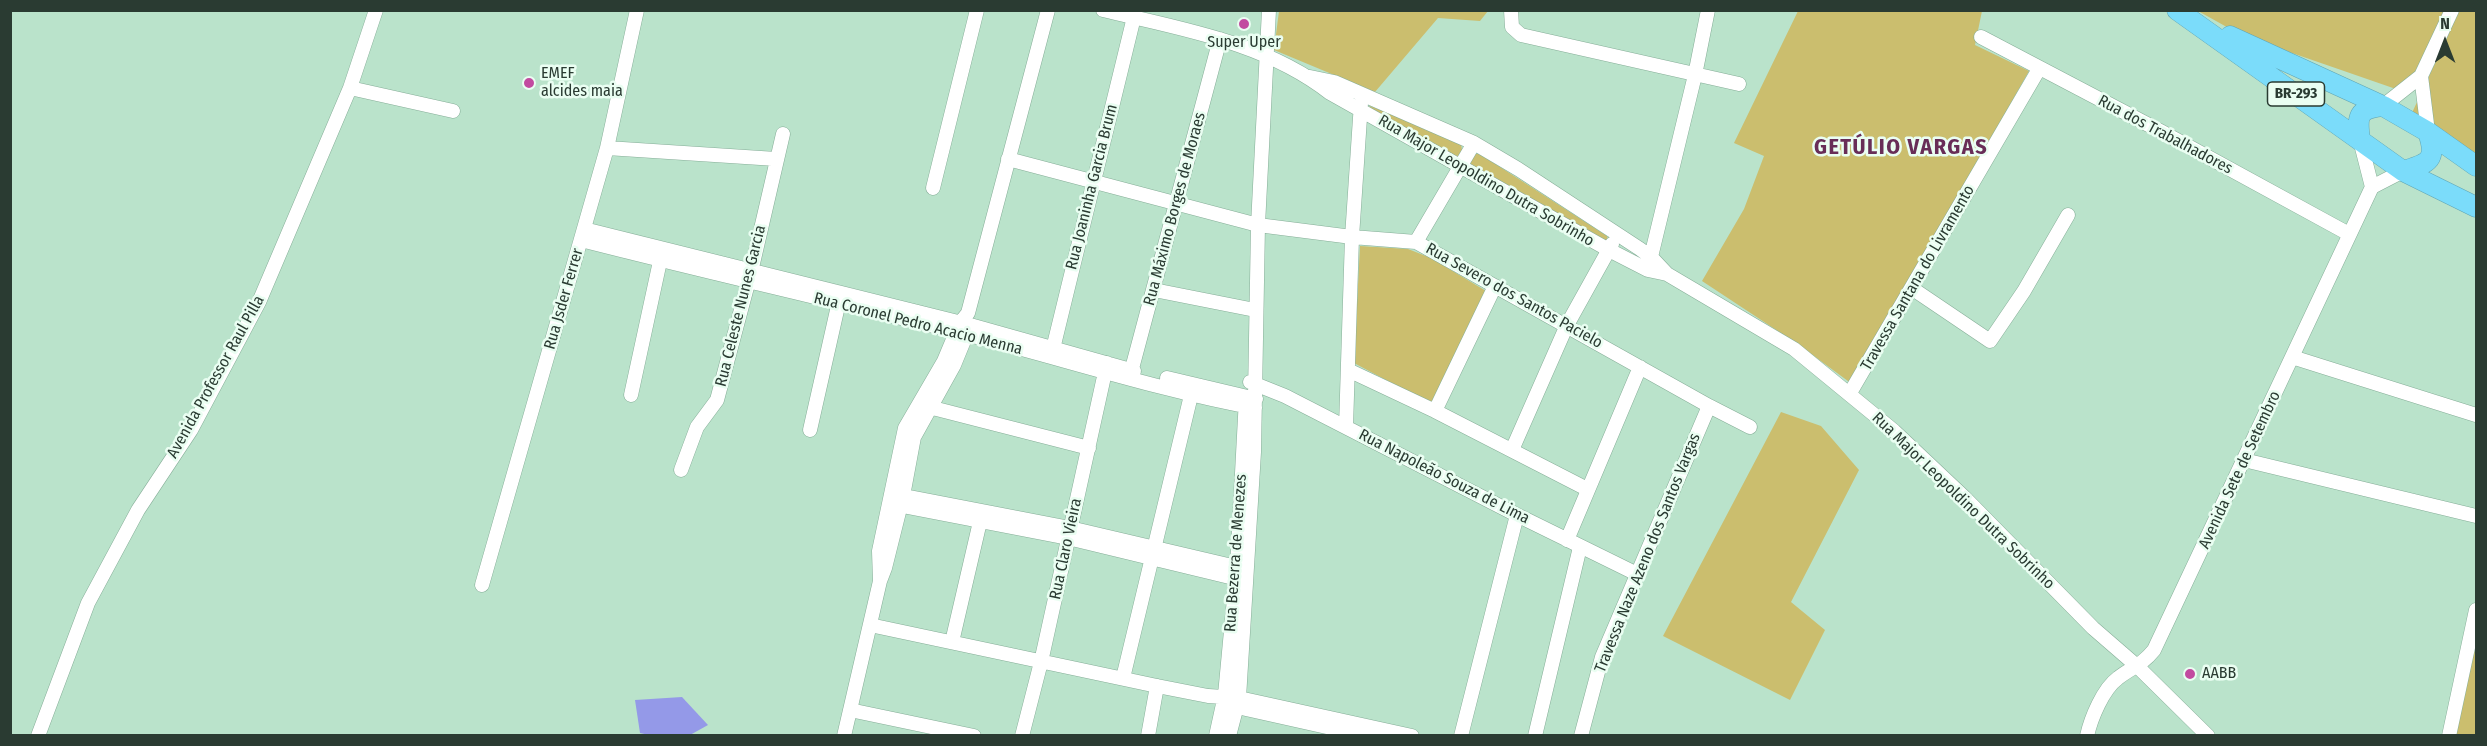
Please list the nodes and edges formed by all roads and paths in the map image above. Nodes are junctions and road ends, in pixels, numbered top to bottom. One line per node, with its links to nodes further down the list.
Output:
1 (376, 10): 20 (street, Avenida Professor Raul Pilla)
2 (637, 10): 29 (street, Rua Jsder Ferrer)
3 (977, 10): 37 (street)
4 (1048, 10): 31 (street)
5 (1103, 10): 11 (street, Rua Major Leopoldino Dutra Sobrinho)
6 (1269, 10): 14 (street, Rua Bezerra de Menezes)
7 (1511, 10): 16 (street)
8 (1708, 10): 16 (street)
9 (2452, 10): 17 (street)
10 (2183, 14): 22 (highway, BR-293); 27 (highway, BR-293)
11 (1134, 17): 13 (street, Rua Major Leopoldino Dutra Sobrinho); 35 (street, Rua Joaninha Garcia Brum)
12 (1981, 37): 15 (street, Rua dos Trabalhadores)
13 (1220, 39): 14 (street, Rua Major Leopoldino Dutra Sobrinho); 38 (street, Rua Máximo Borges de Moraes)
14 (1265, 55): 18 (street, Rua Major Leopoldino Dutra Sobrinho); 41 (street, Rua Bezerra de Menezes)
15 (2040, 69): 44 (street, Rua dos Trabalhadores); 52 (street, Travessa Santana do Livramento)
16 (1695, 75): 19 (street); 49 (street)
17 (2421, 76): 22 (street); 25 (street)
18 (1310, 78): 21 (street, Rua Major Leopoldino Dutra Sobrinho); 23 (street, Rua Major Leopoldino Dutra Sobrinho)
19 (1739, 84)
20 (350, 88): 24 (street); 102 (street, Avenida Professor Raul Pilla)
21 (1362, 94): 23 (street); 28 (street, Rua Major Leopoldino Dutra Sobrinho)
22 (2383, 106): 25 (highway, BR-293); 27 (highway)
23 (1360, 109): 32 (street, Rua Major Leopoldino Dutra Sobrinho); 45 (street)
24 (453, 111)
25 (2428, 132): 33 (highway, BR-293); 34 (highway)
26 (783, 134): 30 (street, Rua Celeste Nunes Garcia)
27 (2360, 140): 34 (highway, BR-293); 36 (street)
28 (1474, 143): 32 (street); 43 (street, Rua Major Leopoldino Dutra Sobrinho)
29 (607, 148): 30 (street); 42 (street, Rua Jsder Ferrer)
30 (776, 159): 50 (street, Rua Celeste Nunes Garcia)
31 (1008, 159): 35 (street, Rua Severo dos Santos Pacielo); 56 (street)
32 (1461, 166): 46 (street); 47 (street, Rua Major Leopoldino Dutra Sobrinho)
33 (2476, 166)
34 (2403, 171): 36 (street); 39 (highway, BR-293)
35 (1093, 181): 38 (street, Rua Severo dos Santos Pacielo); 58 (street, Rua Joaninha Garcia Brum)
36 (2372, 187): 44 (street, Avenida Sete de Setembro)
37 (933, 188)
38 (1177, 202): 41 (street, Rua Severo dos Santos Pacielo); 53 (street, Rua Máximo Borges de Moraes)
39 (2476, 207)
40 (2068, 215): 52 (street)
41 (1258, 225): 45 (street, Rua Severo dos Santos Pacielo); 55 (street, Rua Bezerra de Menezes)
42 (583, 234): 48 (street, Rua Coronel Pedro Acacio Menna); 91 (street, Rua Jsder Ferrer)
43 (1617, 234): 47 (street); 49 (street, Rua Major Leopoldino Dutra Sobrinho)
44 (2349, 234): 59 (street, Avenida Sete de Setembro)
45 (1352, 237): 46 (street, Rua Severo dos Santos Pacielo); 62 (street)
46 (1416, 242): 51 (street, Rua Severo dos Santos Pacielo)
47 (1609, 250): 49 (street, Rua Major Leopoldino Dutra Sobrinho); 57 (street)
48 (661, 255): 50 (street, Rua Coronel Pedro Acacio Menna); 67 (street)
49 (1650, 264): 66 (street, Rua Major Leopoldino Dutra Sobrinho)
50 (749, 277): 54 (street, Rua Coronel Pedro Acacio Menna); 79 (street, Rua Celeste Nunes Garcia)
51 (1495, 286): 57 (street, Rua Severo dos Santos Pacielo); 71 (street)
52 (1913, 289): 66 (street, Travessa Santana do Livramento)
53 (1154, 290): 55 (street); 63 (street, Rua Máximo Borges de Moraes)
54 (839, 299): 56 (street, Rua Coronel Pedro Acacio Menna); 75 (street)
55 (1255, 310): 64 (street, Rua Bezerra de Menezes)
56 (965, 325): 58 (street, Rua Coronel Pedro Acacio Menna); 70 (street)
57 (1567, 325): 60 (street, Rua Severo dos Santos Pacielo); 77 (street)
58 (1053, 352): 61 (street, Rua Coronel Pedro Acacio Menna)
59 (2292, 357): 72 (street); 78 (street, Avenida Sete de Setembro)
60 (1640, 367): 69 (street, Rua Severo dos Santos Pacielo); 80 (street)
61 (1106, 368): 63 (street, Rua Coronel Pedro Acacio Menna); 76 (street, Rua Claro Vieira)
62 (1348, 370): 71 (street); 73 (street)
63 (1131, 374): 65 (street, Rua Coronel Pedro Acacio Menna)
64 (1253, 379): 68 (street, Rua Bezerra de Menezes); 73 (street, Rua Napoleão Souza de Lima)
65 (1192, 389): 68 (street, Rua Coronel Pedro Acacio Menna); 88 (street)
66 (1850, 393): 96 (street, Rua Major Leopoldino Dutra Sobrinho)
67 (631, 395)
68 (1250, 403): 89 (street, Rua Bezerra de Menezes)
69 (1709, 406): 74 (street, Rua Severo dos Santos Pacielo); 90 (street, Travessa Naze Azeno dos Santos Vargas)
70 (925, 407): 76 (street); 81 (street)
71 (1435, 411): 77 (street)
72 (2476, 415)
73 (1346, 427): 82 (street, Rua Napoleão Souza de Lima)
74 (1750, 427)
75 (810, 430)
76 (1089, 448): 85 (street, Rua Claro Vieira)
77 (1512, 450): 80 (street)
78 (2244, 460): 83 (street); 96 (street, Avenida Sete de Setembro)
79 (681, 470)
80 (1587, 489): 86 (street)
81 (896, 500): 84 (street); 93 (street)
82 (1517, 515): 86 (street, Rua Napoleão Souza de Lima); 111 (street)
83 (2476, 516)
84 (981, 517): 85 (street); 94 (street)
85 (1069, 533): 88 (street); 95 (street, Rua Claro Vieira)
86 (1566, 540): 87 (street, Rua Napoleão Souza de Lima)
87 (1580, 547): 90 (street, Rua Napoleão Souza de Lima); 112 (street)
88 (1153, 553): 89 (street); 97 (street)
89 (1241, 574): 99 (street, Rua Bezerra de Menezes)
90 (1637, 574): 113 (street, Travessa Naze Azeno dos Santos Vargas)
91 (482, 585)
92 (2476, 610): 116 (street)
93 (870, 626): 94 (street); 100 (street)
94 (952, 642): 95 (street)
95 (1041, 662): 97 (street); 105 (street, Rua Claro Vieira)
96 (2138, 667): 114 (street, Avenida Sete de Setembro); 115 (street, Rua Major Leopoldino Dutra Sobrinho)
97 (1123, 678): 98 (street)
98 (1157, 686): 99 (street); 106 (street)
99 (1231, 701): 101 (street); 107 (street, Rua Bezerra de Menezes); 108 (street, Rua Bezerra de Menezes)
100 (850, 710): 103 (street); 104 (street)
101 (1290, 714): 109 (street); 110 (street)
102 (38, 735)
103 (844, 735)
104 (974, 735)
105 (1022, 735)
106 (1148, 735)
107 (1216, 735)
108 (1229, 735)
109 (1367, 735)
110 (1412, 735)
111 (1461, 735)
112 (1535, 735)
113 (1581, 735)
114 (2087, 735)
115 (2208, 735)
116 (2449, 735)

